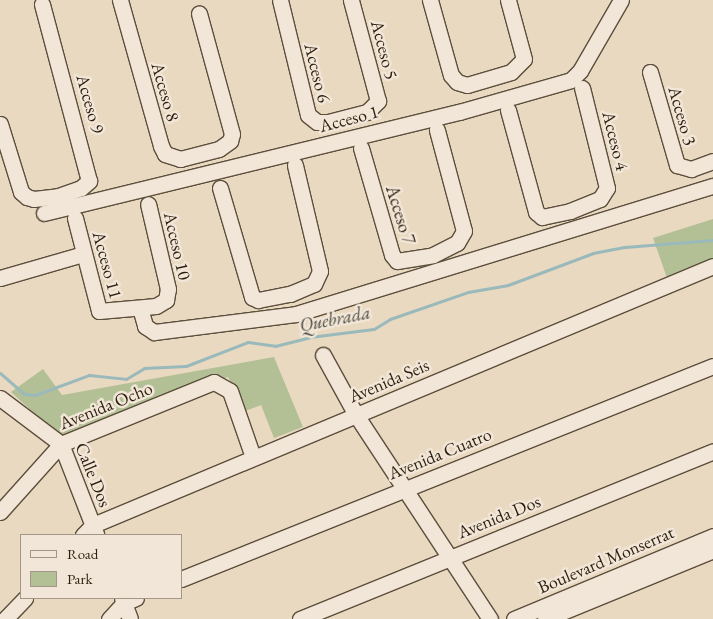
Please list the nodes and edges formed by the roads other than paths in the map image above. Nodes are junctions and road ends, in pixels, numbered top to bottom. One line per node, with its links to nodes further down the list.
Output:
1 (120, 0): 17 (street, Acceso 8)
2 (280, 0): 13 (street, Acceso 6)
3 (351, 0): 13 (street, Acceso 5)
4 (430, 0): 10 (street)
5 (508, 0): 10 (street)
6 (621, 0): 12 (street, Acceso 1)
7 (42, 4): 24 (street, Acceso 9)
8 (199, 13): 17 (street)
9 (650, 72): 19 (street, Acceso 3)
10 (494, 78): 12 (street)
11 (582, 88): 26 (street, Acceso 4)
12 (504, 106): 16 (street, Acceso 1); 26 (street)
13 (346, 119): 16 (street)
14 (0, 124): 18 (street)
15 (437, 130): 31 (street, Acceso 7)
16 (356, 143): 21 (street, Acceso 1); 31 (street, Acceso 7)
17 (204, 155): 21 (street)
18 (4, 156): 24 (street)
19 (712, 164)
20 (295, 165): 35 (street)
21 (209, 173): 24 (street, Acceso 1)
22 (713, 186): 29 (street)
23 (220, 188): 35 (street)
24 (60, 202): 27 (street, Acceso 1)
25 (148, 204): 36 (street, Acceso 10)
26 (570, 211): 29 (street)
27 (44, 213)
28 (75, 218): 30 (street, Acceso 11)
29 (574, 227): 33 (street)
30 (84, 254): 34 (street); 36 (street, Acceso 11)
31 (433, 255): 33 (street)
32 (713, 266): 41 (street, Avenida Seis)
33 (437, 271): 37 (street)
34 (0, 278)
35 (290, 294): 37 (street)
36 (140, 308): 37 (street)
37 (296, 314)
38 (323, 355): 41 (street)
39 (713, 366): 45 (street, Avenida Cuatro)
40 (1, 400): 42 (street, Calle Dos)
41 (356, 415): 44 (street, Avenida Seis); 45 (street)
42 (61, 444): 44 (street, Avenida Ocho); 46 (street, Avenida Ocho); 47 (street, Calle Dos)
43 (713, 451): 50 (street, Avenida Dos)
44 (253, 457): 47 (street, Avenida Seis)
45 (403, 488): 50 (street); 51 (street, Avenida Cuatro)
46 (0, 512)
47 (91, 532)
48 (713, 536): 59 (street, Boulevard Monserrat)
49 (713, 550): 60 (street, Boulevard Monserrat)
50 (449, 558): 57 (street, Avenida Dos); 58 (street)
51 (182, 579)
52 (24, 599): 54 (street)
53 (127, 599): 55 (street); 56 (street)
54 (6, 619)
55 (109, 619)
56 (130, 619)
57 (300, 619)
58 (490, 619)
59 (514, 619)
60 (545, 619)

